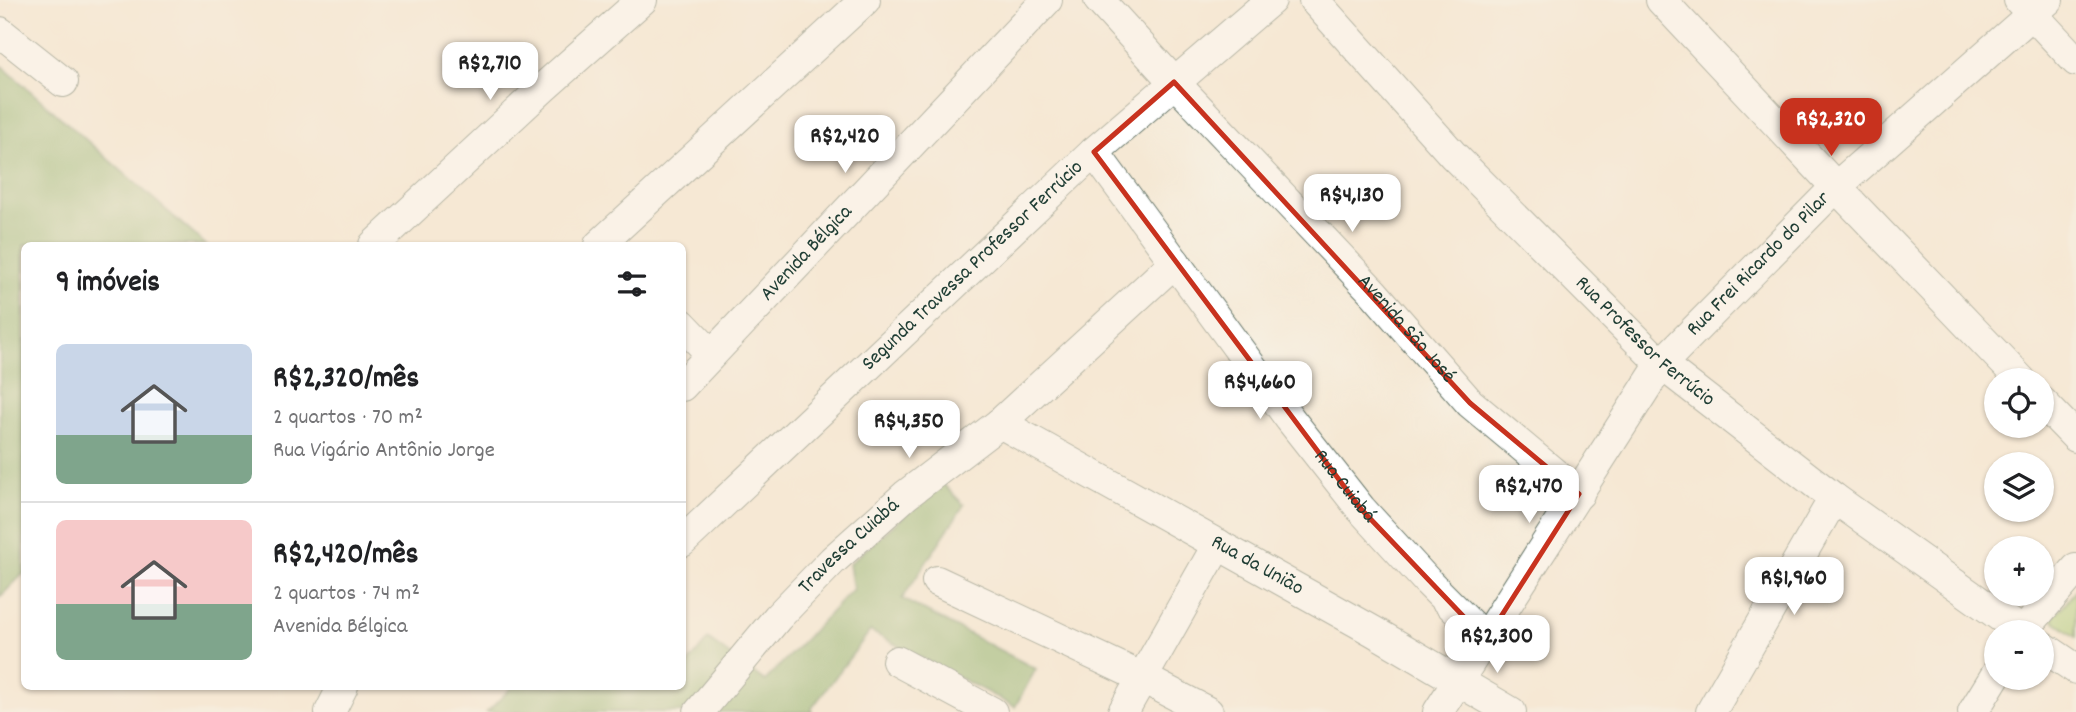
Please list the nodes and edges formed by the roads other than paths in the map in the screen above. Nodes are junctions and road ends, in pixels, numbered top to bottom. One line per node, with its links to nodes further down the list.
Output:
1 (642, 0): 15 (street)
2 (865, 0): 16 (street)
3 (1047, 0): 19 (street, Avenida Bélgica)
4 (1099, 0): 12 (street, Avenida São José)
5 (1271, 0): 12 (street, Segunda Travessa Professor Ferrúcio)
6 (1314, 0): 20 (street, Rua Professor Ferrúcio)
7 (1661, 0): 14 (street)
8 (2033, 5): 10 (street); 14 (street, Rua Frei Ricardo do Pilar)
9 (0, 32): 11 (street)
10 (2076, 61)
11 (62, 82)
12 (1174, 82): 13 (street, Segunda Travessa Professor Ferrúcio); 26 (street, Avenida São José)
13 (1094, 152): 17 (street, Rua Cuiabá); 28 (street, Segunda Travessa Professor Ferrúcio)
14 (1836, 187): 20 (street, Rua Frei Ricardo do Pilar); 21 (street)
15 (377, 242)
16 (604, 242)
17 (1175, 262): 24 (street, Travessa Cuiabá); 34 (street, Rua Cuiabá)
18 (686, 328): 19 (street)
19 (711, 354): 22 (street, Avenida Bélgica)
20 (1661, 365): 26 (street, Rua Frei Ricardo do Pilar); 27 (street, Rua Professor Ferrúcio)
21 (2009, 368)
22 (686, 382)
23 (2054, 414): 25 (street)
24 (1000, 423): 29 (street, Rua da União); 43 (street, Travessa Cuiabá)
25 (2076, 437)
26 (1578, 494): 34 (street, Rua Frei Ricardo do Pilar)
27 (1834, 498): 32 (street, Rua Professor Ferrúcio); 49 (street)
28 (686, 538)
29 (1218, 544): 38 (street); 39 (street, Rua da União)
30 (2076, 569): 33 (street)
31 (937, 581): 38 (street)
32 (2005, 620)
33 (2032, 620)
34 (1486, 640): 39 (street, Rua Frei Ricardo do Pilar)
35 (2054, 654): 37 (street)
36 (897, 661): 44 (street)
37 (2076, 669)
38 (1141, 677): 45 (street); 46 (street)
39 (1458, 682): 47 (street, Rua Frei Ricardo do Pilar); 48 (street, Rua da União)
40 (341, 690): 42 (street)
41 (1987, 690): 50 (street)
42 (330, 712)
43 (699, 712)
44 (992, 712)
45 (1123, 712)
46 (1208, 712)
47 (1438, 712)
48 (1511, 712)
49 (1711, 712)
50 (1973, 712)

